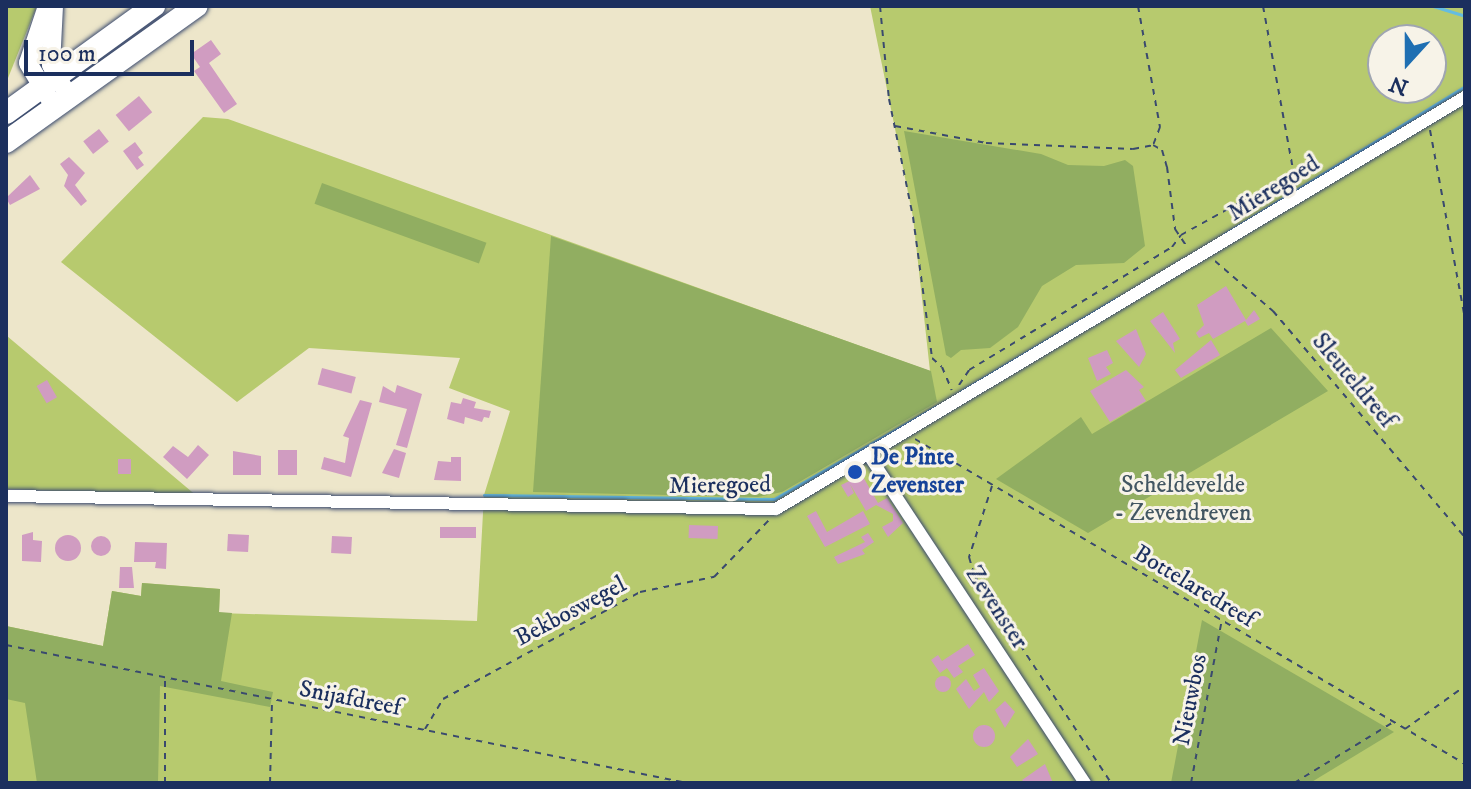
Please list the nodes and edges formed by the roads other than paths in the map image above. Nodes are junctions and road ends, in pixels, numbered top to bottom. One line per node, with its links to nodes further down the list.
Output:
1 (47, 6): 5 (street)
2 (54, 6): 5 (street)
3 (154, 6): 5 (highway)
4 (197, 6): 7 (highway)
5 (47, 82): 7 (street); 8 (highway)
6 (1465, 97): 10 (street, Mieregoed)
7 (62, 102): 9 (highway)
8 (6, 113)
9 (6, 142)
10 (870, 457): 11 (street, Mieregoed); 12 (street, Zevenster)
11 (6, 496)
12 (1085, 783)

